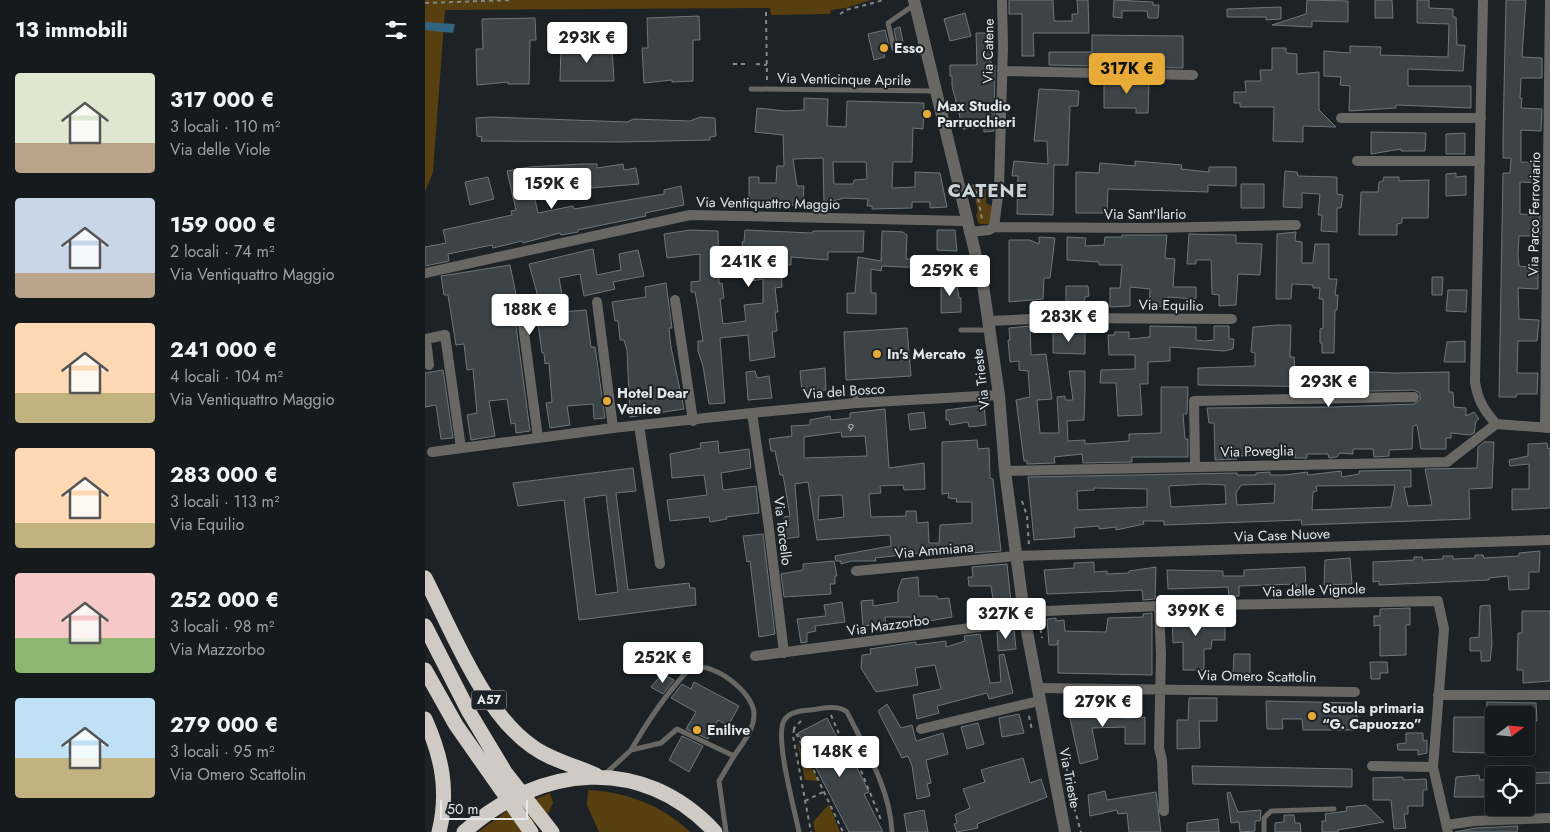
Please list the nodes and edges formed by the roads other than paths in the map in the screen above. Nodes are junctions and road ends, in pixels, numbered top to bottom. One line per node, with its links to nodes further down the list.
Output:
1 (1002, 0): 6 (street, Via Catene)
2 (1483, 0): 11 (street)
3 (1550, 0): 34 (street, Via Parco Ferroviario)
4 (914, 2): 5 (street, Via Trieste); 5 (lane)
5 (927, 53): 9 (street, Via Trieste)
6 (1002, 71): 7 (street); 16 (street, Via Catene)
7 (1193, 76)
8 (751, 89): 9 (lane, Via Venticinque Aprile)
9 (936, 91): 15 (street, Via Trieste)
10 (1341, 118): 11 (street)
11 (1481, 118): 13 (street)
12 (1357, 160): 13 (street)
13 (1480, 161): 31 (street)
14 (1296, 225): 16 (street, Via Sant'Ilario)
15 (968, 226): 16 (street); 17 (street, Via Ventiquattro Maggio); 22 (street, Via Trieste)
16 (994, 227)
17 (425, 273)
18 (675, 300): 30 (street)
19 (597, 302): 33 (street)
20 (522, 317): 35 (street)
21 (1232, 319): 22 (street, Via Equilio)
22 (990, 325): 23 (lane); 26 (street, Via Trieste)
23 (961, 330)
24 (429, 365): 36 (street)
25 (855, 390): 28 (lane)
26 (999, 395): 28 (street, Via del Bosco); 39 (street, Via Trieste)
27 (1413, 397): 38 (street)
28 (856, 403): 29 (street, Via del Bosco)
29 (752, 413): 30 (street, Via del Bosco); 48 (street, Via Torcello)
30 (693, 420): 32 (street, Via del Bosco)
31 (1496, 424): 34 (street, Via Parco Ferroviario); 38 (street, Via Poveglia)
32 (639, 425): 33 (street, Via del Bosco); 42 (street)
33 (613, 428): 35 (street, Via del Bosco)
34 (1548, 428)
35 (538, 438): 36 (street, Via del Bosco)
36 (461, 448): 37 (street, Via del Bosco)
37 (432, 452)
38 (1195, 466): 39 (street, Via Poveglia)
39 (1005, 470): 41 (street, Via Trieste)
40 (1550, 540): 41 (street, Via Case Nuove)
41 (1016, 556): 43 (street, Via Ammiana); 46 (street, Via Trieste)
42 (660, 564)
43 (856, 571)
44 (425, 578): 63 (highway, A57)
45 (1159, 606): 46 (street, Via delle Vignole); 52 (street); 54 (street, Via delle Vignole)
46 (1025, 616): 48 (street, Via Mazzorbo); 51 (street, Via Trieste)
47 (425, 626): 71 (highway, A57)
48 (784, 653): 49 (street, Via Mazzorbo)
49 (755, 656)
50 (425, 670): 70 (highway)
51 (1037, 688): 52 (street, Via Omero Scattolin); 56 (street, Via Trieste)
52 (1159, 689): 53 (street, Via Omero Scattolin); 65 (street)
53 (1355, 692)
54 (1438, 695): 55 (street); 62 (street, Via delle Vignole)
55 (1550, 695)
56 (1039, 701): 58 (street); 76 (street, Via Trieste)
57 (425, 720): 68 (highway)
58 (921, 729)
59 (631, 750): 60 (lane); 60 (lane); 63 (lane)
60 (734, 756): 73 (lane)
61 (1373, 766): 62 (street)
62 (1433, 767): 67 (street, Via delle Vignole)
63 (601, 776): 69 (highway); 72 (highway)
64 (1334, 809): 77 (lane)
65 (1164, 811)
66 (1550, 818): 67 (street)
67 (1448, 829)
68 (439, 832)
69 (464, 832)
70 (531, 832)
71 (552, 832)
72 (715, 832)
73 (726, 832)
74 (799, 832): 75 (lane)
75 (892, 832)
76 (1065, 832)
77 (1264, 832)

